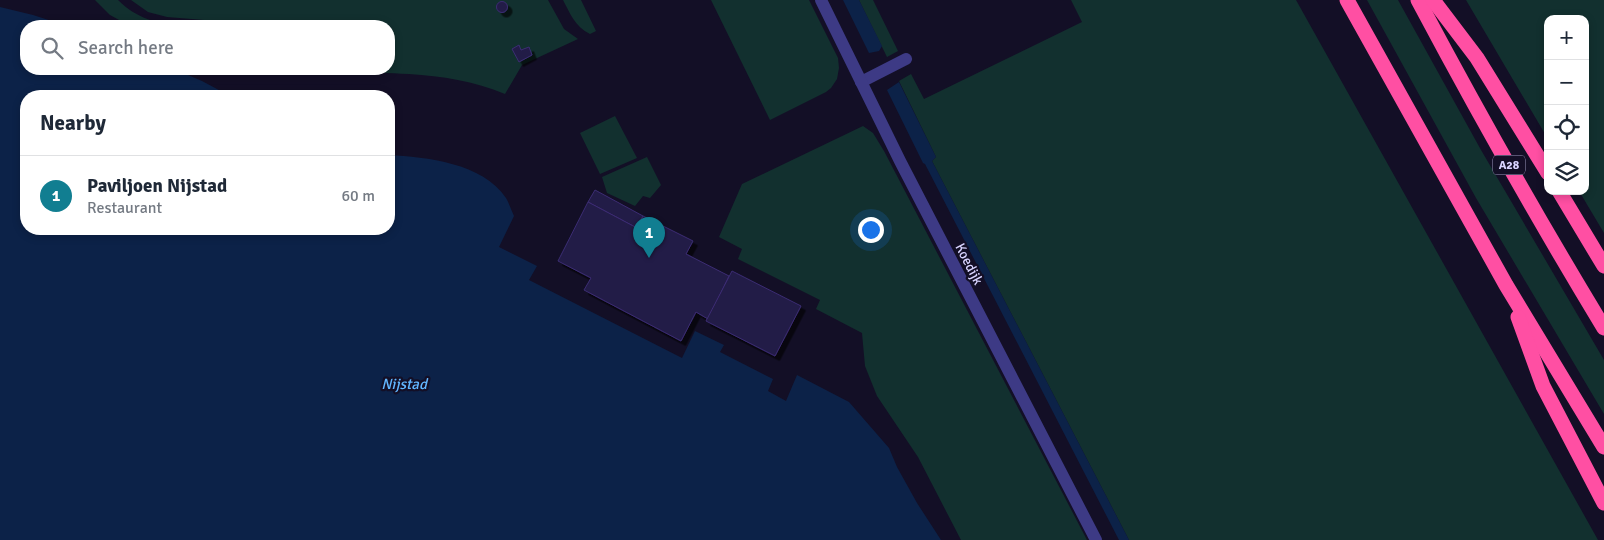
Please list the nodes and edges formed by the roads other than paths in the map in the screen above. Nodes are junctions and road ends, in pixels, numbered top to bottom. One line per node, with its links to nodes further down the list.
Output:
1 (820, 0): 6 (street, Koedijk)
2 (1347, 0): 10 (highway)
3 (1418, 0): 11 (highway, A28)
4 (1433, 0): 7 (highway, A28)
5 (906, 59): 6 (street)
6 (861, 82): 14 (street, Koedijk)
7 (1544, 166)
8 (1561, 195): 9 (highway)
9 (1604, 266)
10 (1506, 285): 12 (highway); 13 (highway)
11 (1604, 328)
12 (1604, 447)
13 (1604, 503)
14 (1096, 540)

